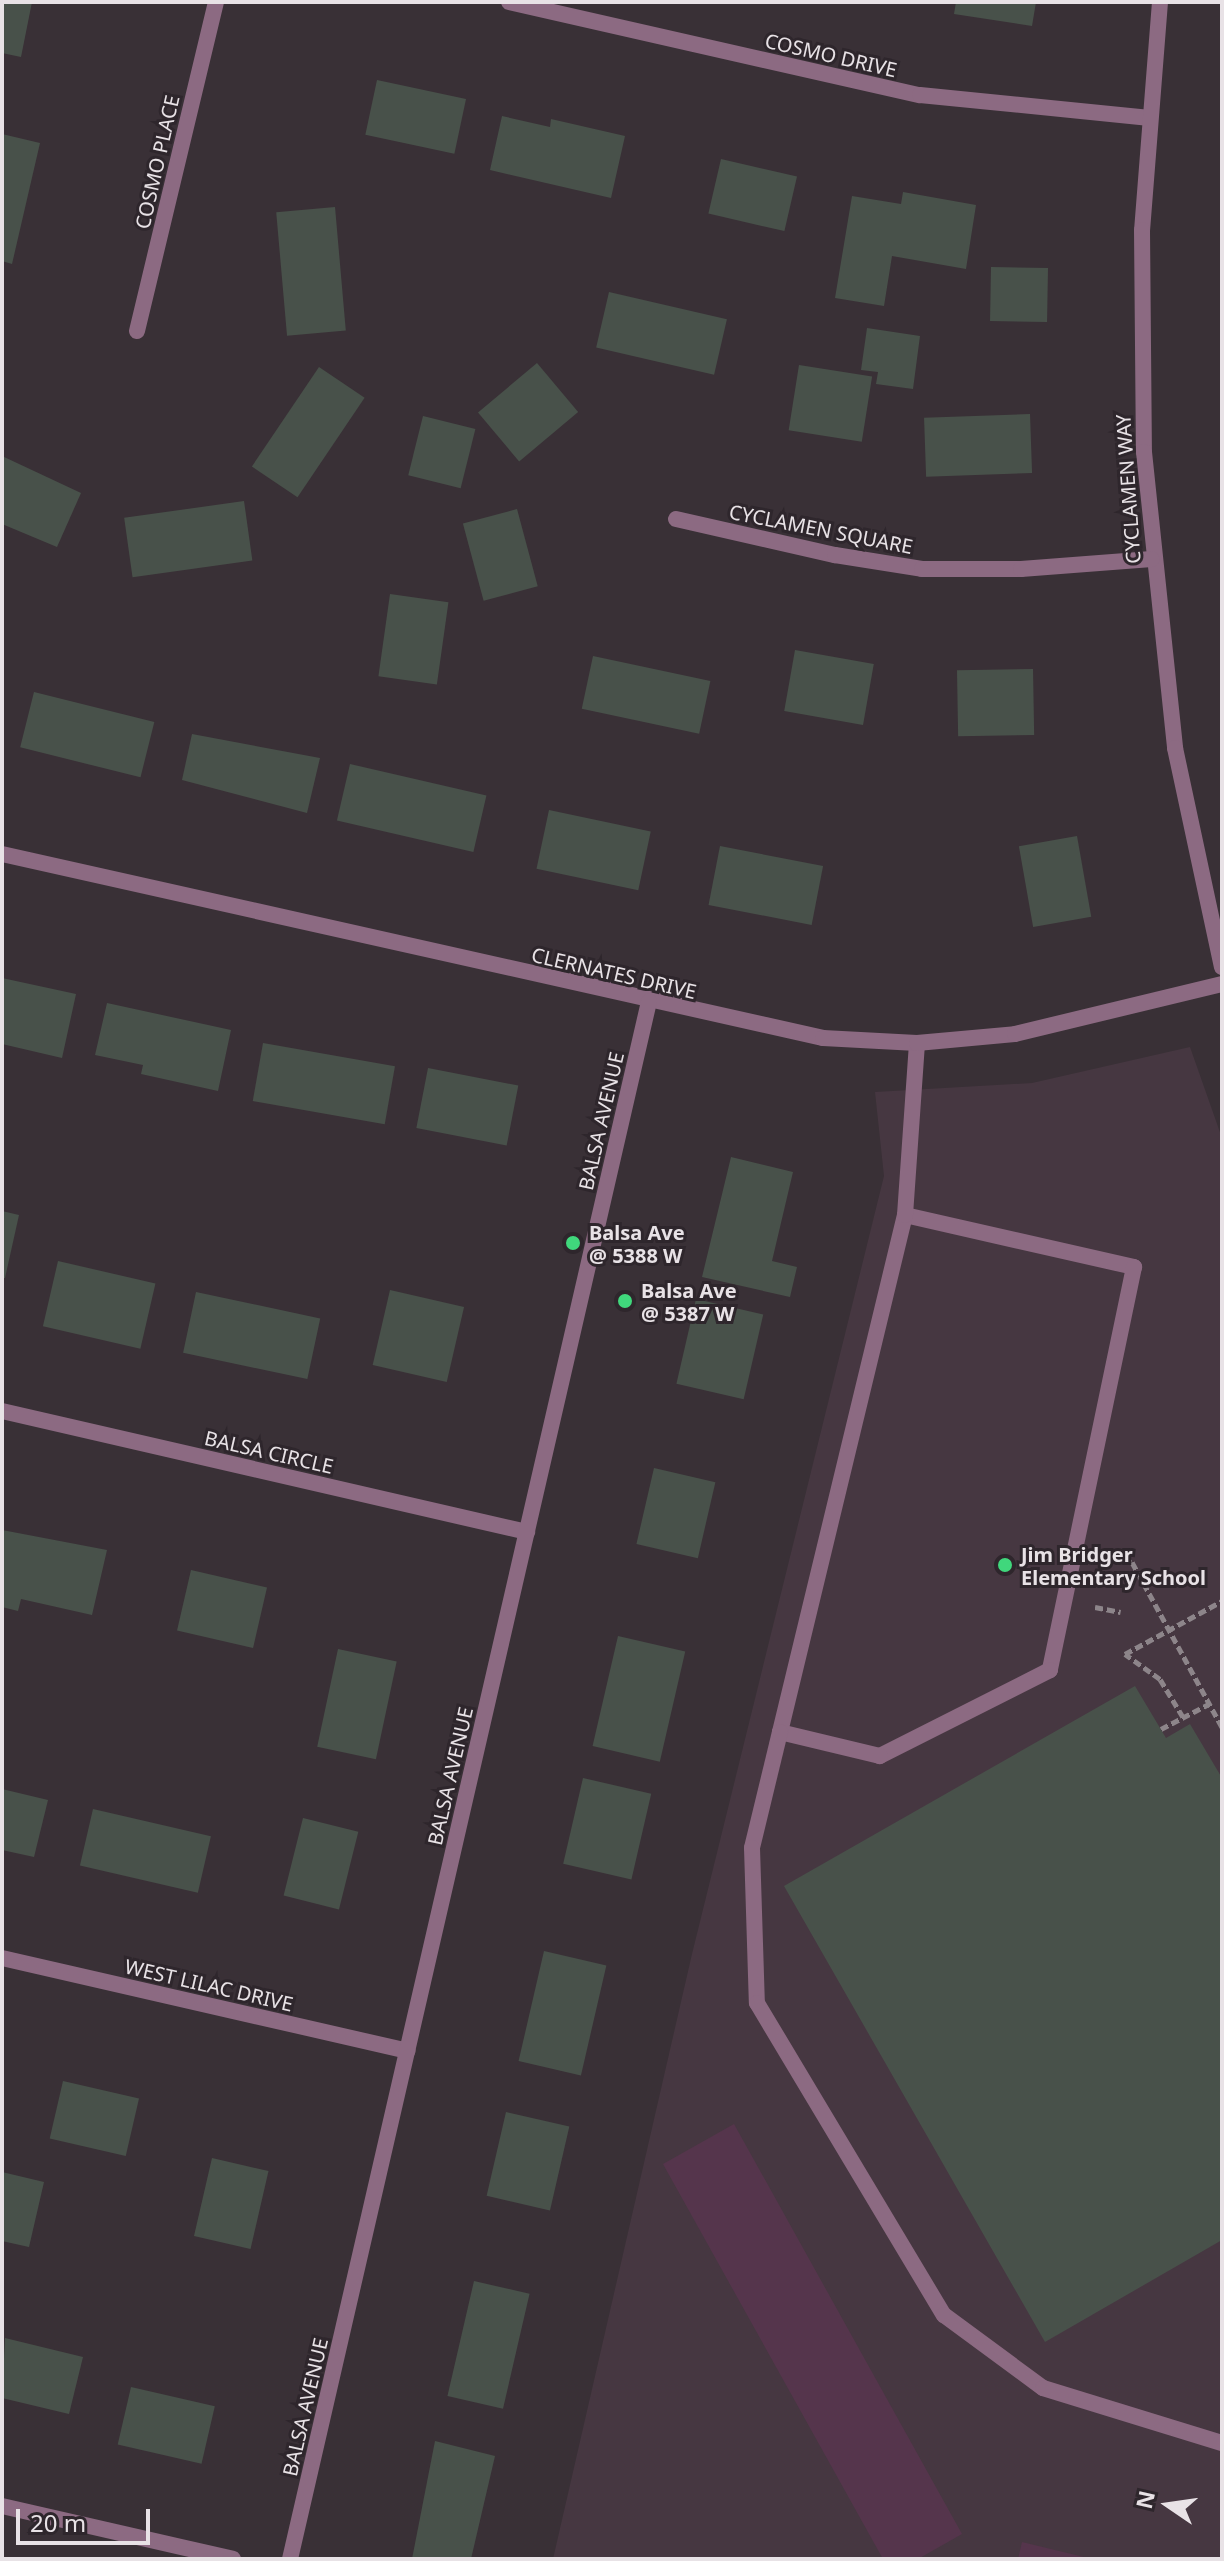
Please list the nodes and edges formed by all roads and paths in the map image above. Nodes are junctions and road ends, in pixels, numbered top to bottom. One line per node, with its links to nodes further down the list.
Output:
1 (216, 2): 5 (street, COSMO PLACE)
2 (509, 2): 4 (street, COSMO DRIVE)
3 (1160, 2): 4 (street, CYCLAMEN WAY)
4 (1150, 118): 7 (street, CYCLAMEN WAY)
5 (137, 331)
6 (676, 519): 7 (street, CYCLAMEN SQUARE)
7 (1152, 559): 9 (street, CYCLAMEN WAY)
8 (2, 854): 11 (street, CLERNATES DRIVE)
9 (1222, 967)
10 (1222, 984): 12 (street, CLERNATES DRIVE)
11 (649, 1002): 12 (street, CLERNATES DRIVE); 15 (street, BALSA AVENUE)
12 (917, 1043): 13 (street)
13 (905, 1215): 23 (street); 23 (street)
14 (2, 1411): 15 (street, BALSA CIRCLE)
15 (527, 1532): 25 (street, BALSA AVENUE)
16 (1132, 1562): 18 (path)
17 (1222, 1601): 18 (path)
18 (1169, 1630): 19 (path); 20 (path)
19 (1209, 1704): 20 (path); 21 (path)
20 (1183, 1717): 22 (path)
21 (1222, 1727)
22 (1161, 1729)
23 (780, 1732): 26 (street)
24 (2, 1958): 25 (street, WEST LILAC DRIVE)
25 (407, 2051): 29 (street, BALSA AVENUE)
26 (1222, 2443)
27 (2, 2506): 28 (street)
28 (233, 2559)
29 (290, 2559)

